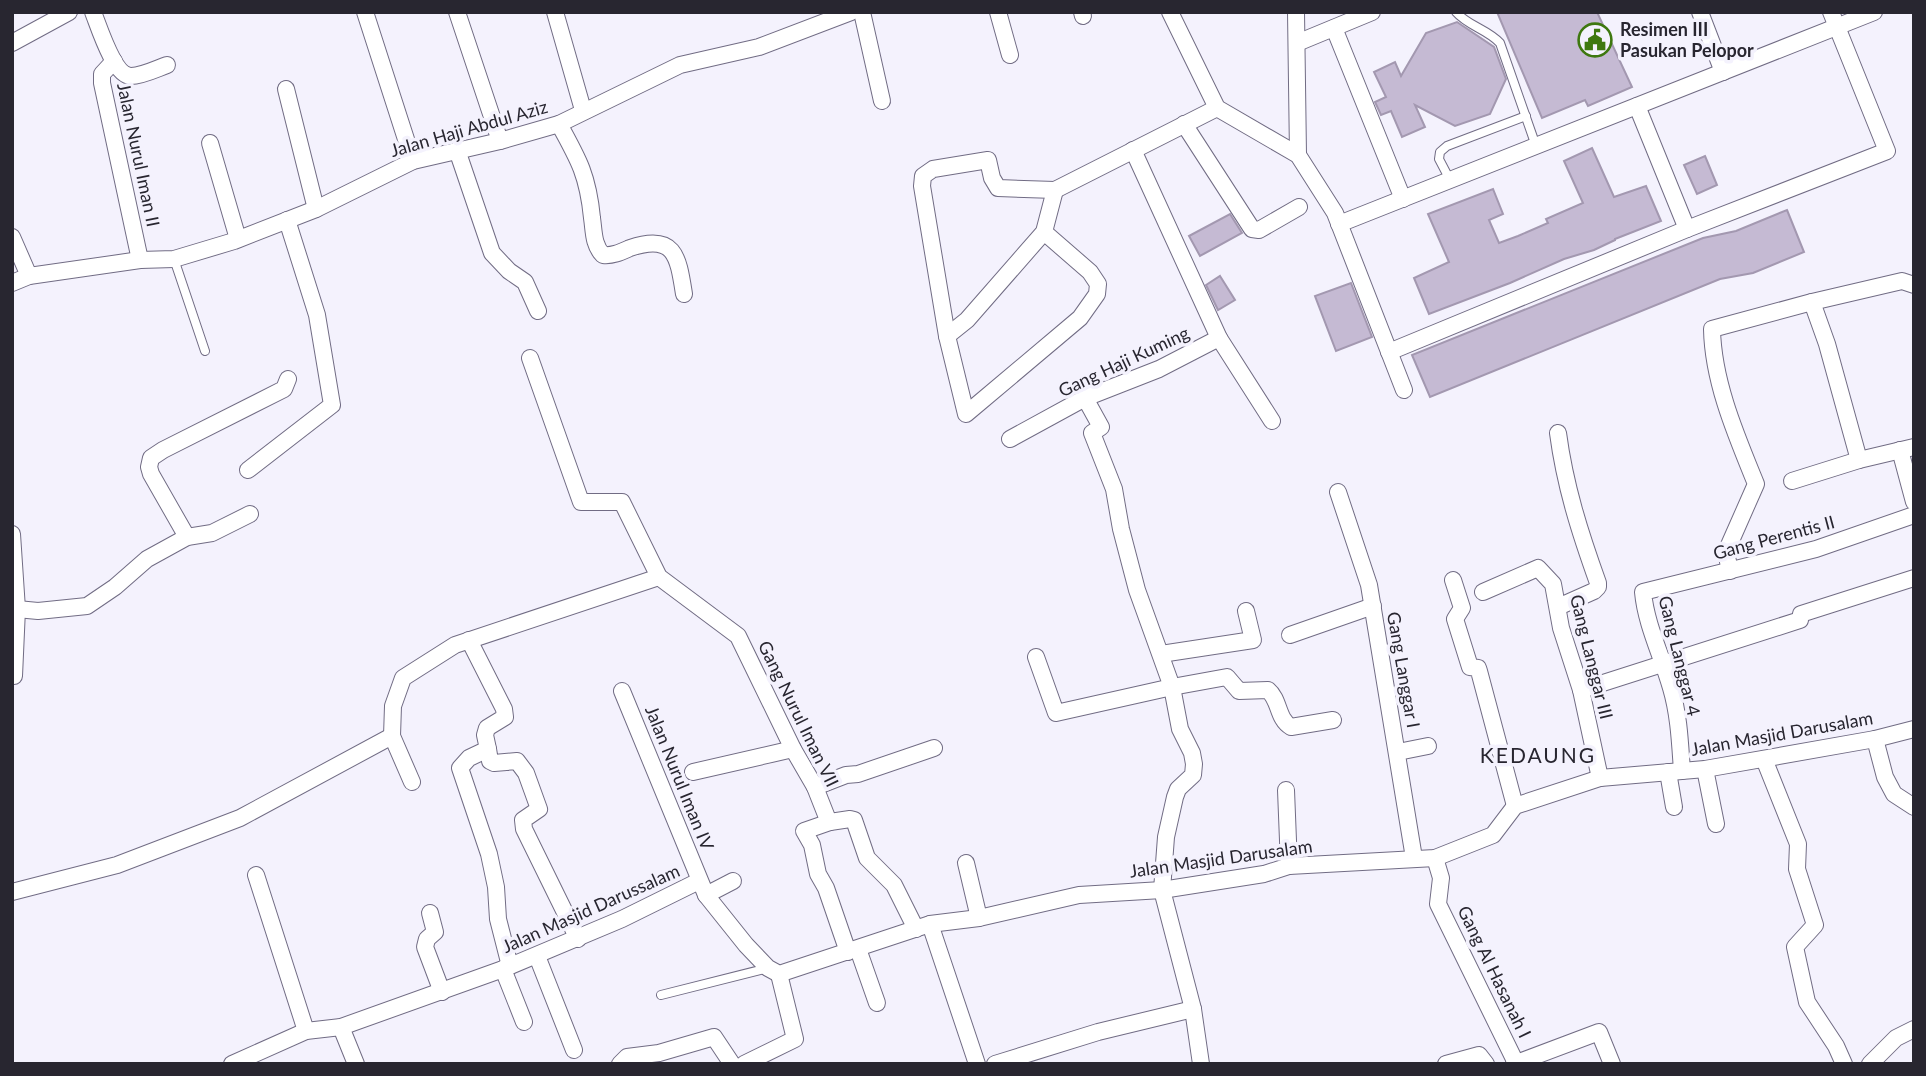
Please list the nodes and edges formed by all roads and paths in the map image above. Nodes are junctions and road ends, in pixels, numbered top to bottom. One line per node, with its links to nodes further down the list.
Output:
1 (69, 12): 17 (street)
2 (93, 12): 20 (street)
3 (365, 12): 37 (street)
4 (457, 12): 31 (street)
5 (555, 12): 27 (street)
6 (851, 12): 27 (street, Jalan Haji Abdul Aziz)
7 (862, 12): 24 (street)
8 (998, 12): 19 (street)
9 (1170, 12): 26 (street)
10 (1296, 12): 18 (street)
11 (1372, 12): 16 (street)
12 (1456, 12): 28 (lane)
13 (1700, 12): 22 (street)
14 (1874, 12): 15 (street)
15 (1834, 20): 22 (street); 45 (street)
16 (1334, 28): 18 (street); 40 (street)
17 (12, 43)
18 (1297, 43): 36 (street)
19 (1010, 55)
20 (114, 61): 21 (street); 50 (street, Jalan Nurul Iman II)
21 (167, 65)
22 (1723, 72): 25 (street)
23 (286, 89): 42 (street)
24 (882, 101)
25 (1637, 106): 33 (street); 45 (street)
26 (1217, 108): 30 (street); 36 (street)
27 (583, 110): 29 (street, Jalan Haji Abdul Aziz)
28 (1526, 116): 33 (lane); 38 (lane)
29 (559, 124): 31 (street, Jalan Haji Abdul Aziz); 54 (street)
30 (1184, 124): 35 (street); 41 (street)
31 (500, 141): 34 (street, Jalan Haji Abdul Aziz)
32 (210, 143): 48 (street)
33 (1536, 146): 38 (street)
34 (457, 150): 37 (street, Jalan Haji Abdul Aziz); 56 (street)
35 (1133, 150): 39 (street); 58 (street, Gang Haji Kuming)
36 (1298, 155): 44 (street)
37 (413, 161): 42 (street, Jalan Haji Abdul Aziz)
38 (1450, 180): 40 (street)
39 (1055, 190): 46 (street); 57 (street)
40 (1403, 199): 44 (street)
41 (1299, 207)
42 (316, 209): 43 (street, Jalan Haji Abdul Aziz)
43 (286, 220): 48 (street, Jalan Haji Abdul Aziz); 70 (street)
44 (1339, 224): 60 (street)
45 (1687, 229): 60 (street)
46 (1044, 232): 57 (street); 57 (street)
47 (12, 237): 51 (street)
48 (238, 239): 49 (street, Jalan Haji Abdul Aziz)
49 (174, 259): 50 (street, Jalan Haji Abdul Aziz); 59 (lane)
50 (140, 260): 51 (street, Jalan Haji Abdul Aziz)
51 (29, 275): 52 (street, Jalan Haji Abdul Aziz)
52 (12, 283)
53 (1914, 285): 55 (street)
54 (684, 294)
55 (1812, 302): 69 (street); 78 (street)
56 (538, 311)
57 (947, 335)
58 (1219, 338): 64 (street, Gang Haji Kuming); 65 (street)
59 (205, 351)
60 (1389, 352): 63 (street)
61 (530, 358): 79 (street, Gang Nurul Iman VII)
62 (288, 379): 77 (street)
63 (1404, 390)
64 (1085, 398): 67 (street, Gang Haji Kuming); 90 (street)
65 (1272, 421)
66 (1558, 433): 85 (street)
67 (1010, 439)
68 (1907, 449): 69 (street); 73 (street)
69 (1859, 460): 71 (street)
70 (248, 470)
71 (1792, 481)
72 (1338, 492): 84 (street, Gang Langgar I)
73 (1914, 502)
74 (250, 514): 77 (street)
75 (1914, 515): 78 (street, Gang Perentis II)
76 (12, 534): 86 (street)
77 (187, 537): 86 (street)
78 (1730, 571): 83 (street, Gang Perentis II)
79 (659, 577): 89 (street); 104 (street, Gang Nurul Iman VII)
80 (1914, 578): 92 (street)
81 (1453, 580): 114 (street)
82 (1483, 592): 85 (street, Gang Langgar III)
83 (1643, 592): 92 (street, Gang Langgar 4)
84 (1373, 606): 88 (street); 105 (street, Gang Langgar I)
85 (1558, 607): 95 (street, Gang Langgar III)
86 (17, 610): 93 (street)
87 (1246, 611): 90 (street)
88 (1290, 635)
89 (469, 640): 99 (street); 103 (street)
90 (1161, 654): 94 (street)
91 (1036, 657): 94 (street)
92 (1663, 662): 95 (street); 108 (street, Gang Langgar 4)
93 (14, 676)
94 (1172, 687): 97 (street); 126 (street)
95 (1581, 690): 110 (street, Gang Langgar III)
96 (622, 691): 125 (street, Jalan Nurul Iman IV)
97 (1333, 720)
98 (1914, 729): 100 (street, Jalan Masjid Darusalam)
99 (392, 736): 111 (street); 127 (street)
100 (1875, 739): 106 (street, Jalan Masjid Darusalam); 116 (street)
101 (1428, 746): 105 (street)
102 (934, 748): 112 (street)
103 (488, 749): 131 (street); 134 (street)
104 (793, 749): 109 (street); 112 (street, Gang Nurul Iman VII)
105 (1398, 752): 119 (street, Gang Langgar I)
106 (1763, 759): 107 (street, Jalan Masjid Darusalam); 157 (street)
107 (1705, 769): 108 (street, Jalan Masjid Darusalam); 118 (street)
108 (1675, 771): 110 (street, Jalan Masjid Darusalam); 115 (street, Gang Langgar 4)
109 (693, 772)
110 (1600, 778): 114 (street, Jalan Masjid Darusalam)
111 (412, 782)
112 (815, 787): 117 (street, Gang Nurul Iman VII)
113 (1286, 790): 122 (street)
114 (1515, 806): 120 (street, Jalan Masjid Darusalam)
115 (1674, 807)
116 (1914, 807)
117 (830, 822): 130 (street); 132 (street)
118 (1716, 824)
119 (1414, 858): 120 (street, Jalan Masjid Darusalam); 122 (street, Jalan Masjid Darusalam)
120 (1436, 858): 146 (street, Gang Al Hasanah I)
121 (966, 863): 129 (street)
122 (1289, 866): 126 (street, Jalan Masjid Darusalam)
123 (256, 875): 143 (street)
124 (733, 881): 125 (street, Jalan Masjid Darussalam)
125 (703, 888): 131 (street, Jalan Masjid Darussalam); 135 (street)
126 (1162, 890): 129 (street, Jalan Masjid Darusalam); 139 (street)
127 (12, 892)
128 (430, 913): 136 (street)
129 (979, 918): 130 (street, Jalan Masjid Darusalam)
130 (923, 926): 132 (street); 151 (street)
131 (578, 939): 133 (street, Jalan Masjid Darussalam)
132 (853, 951): 135 (street); 138 (street)
133 (537, 956): 134 (street, Jalan Masjid Darussalam); 144 (street)
134 (506, 968): 136 (street, Jalan Masjid Darussalam); 140 (street)
135 (773, 971): 137 (lane); 150 (street)
136 (442, 992): 141 (street, Jalan Masjid Darussalam)
137 (661, 995)
138 (877, 1003)
139 (1193, 1009): 152 (street); 153 (street)
140 (524, 1022)
141 (341, 1027): 143 (street, Jalan Masjid Darussalam); 147 (street)
142 (1914, 1029): 158 (street)
143 (306, 1031): 145 (street, Jalan Masjid Darussalam)
144 (574, 1050)
145 (242, 1061)
146 (1515, 1063): 156 (street)
147 (356, 1064)
148 (620, 1064): 149 (street)
149 (732, 1064)
150 (744, 1064)
151 (977, 1064)
152 (995, 1064)
153 (1201, 1064)
154 (1446, 1064): 155 (street)
155 (1486, 1064)
156 (1612, 1064)
157 (1844, 1064)
158 (1870, 1064)

